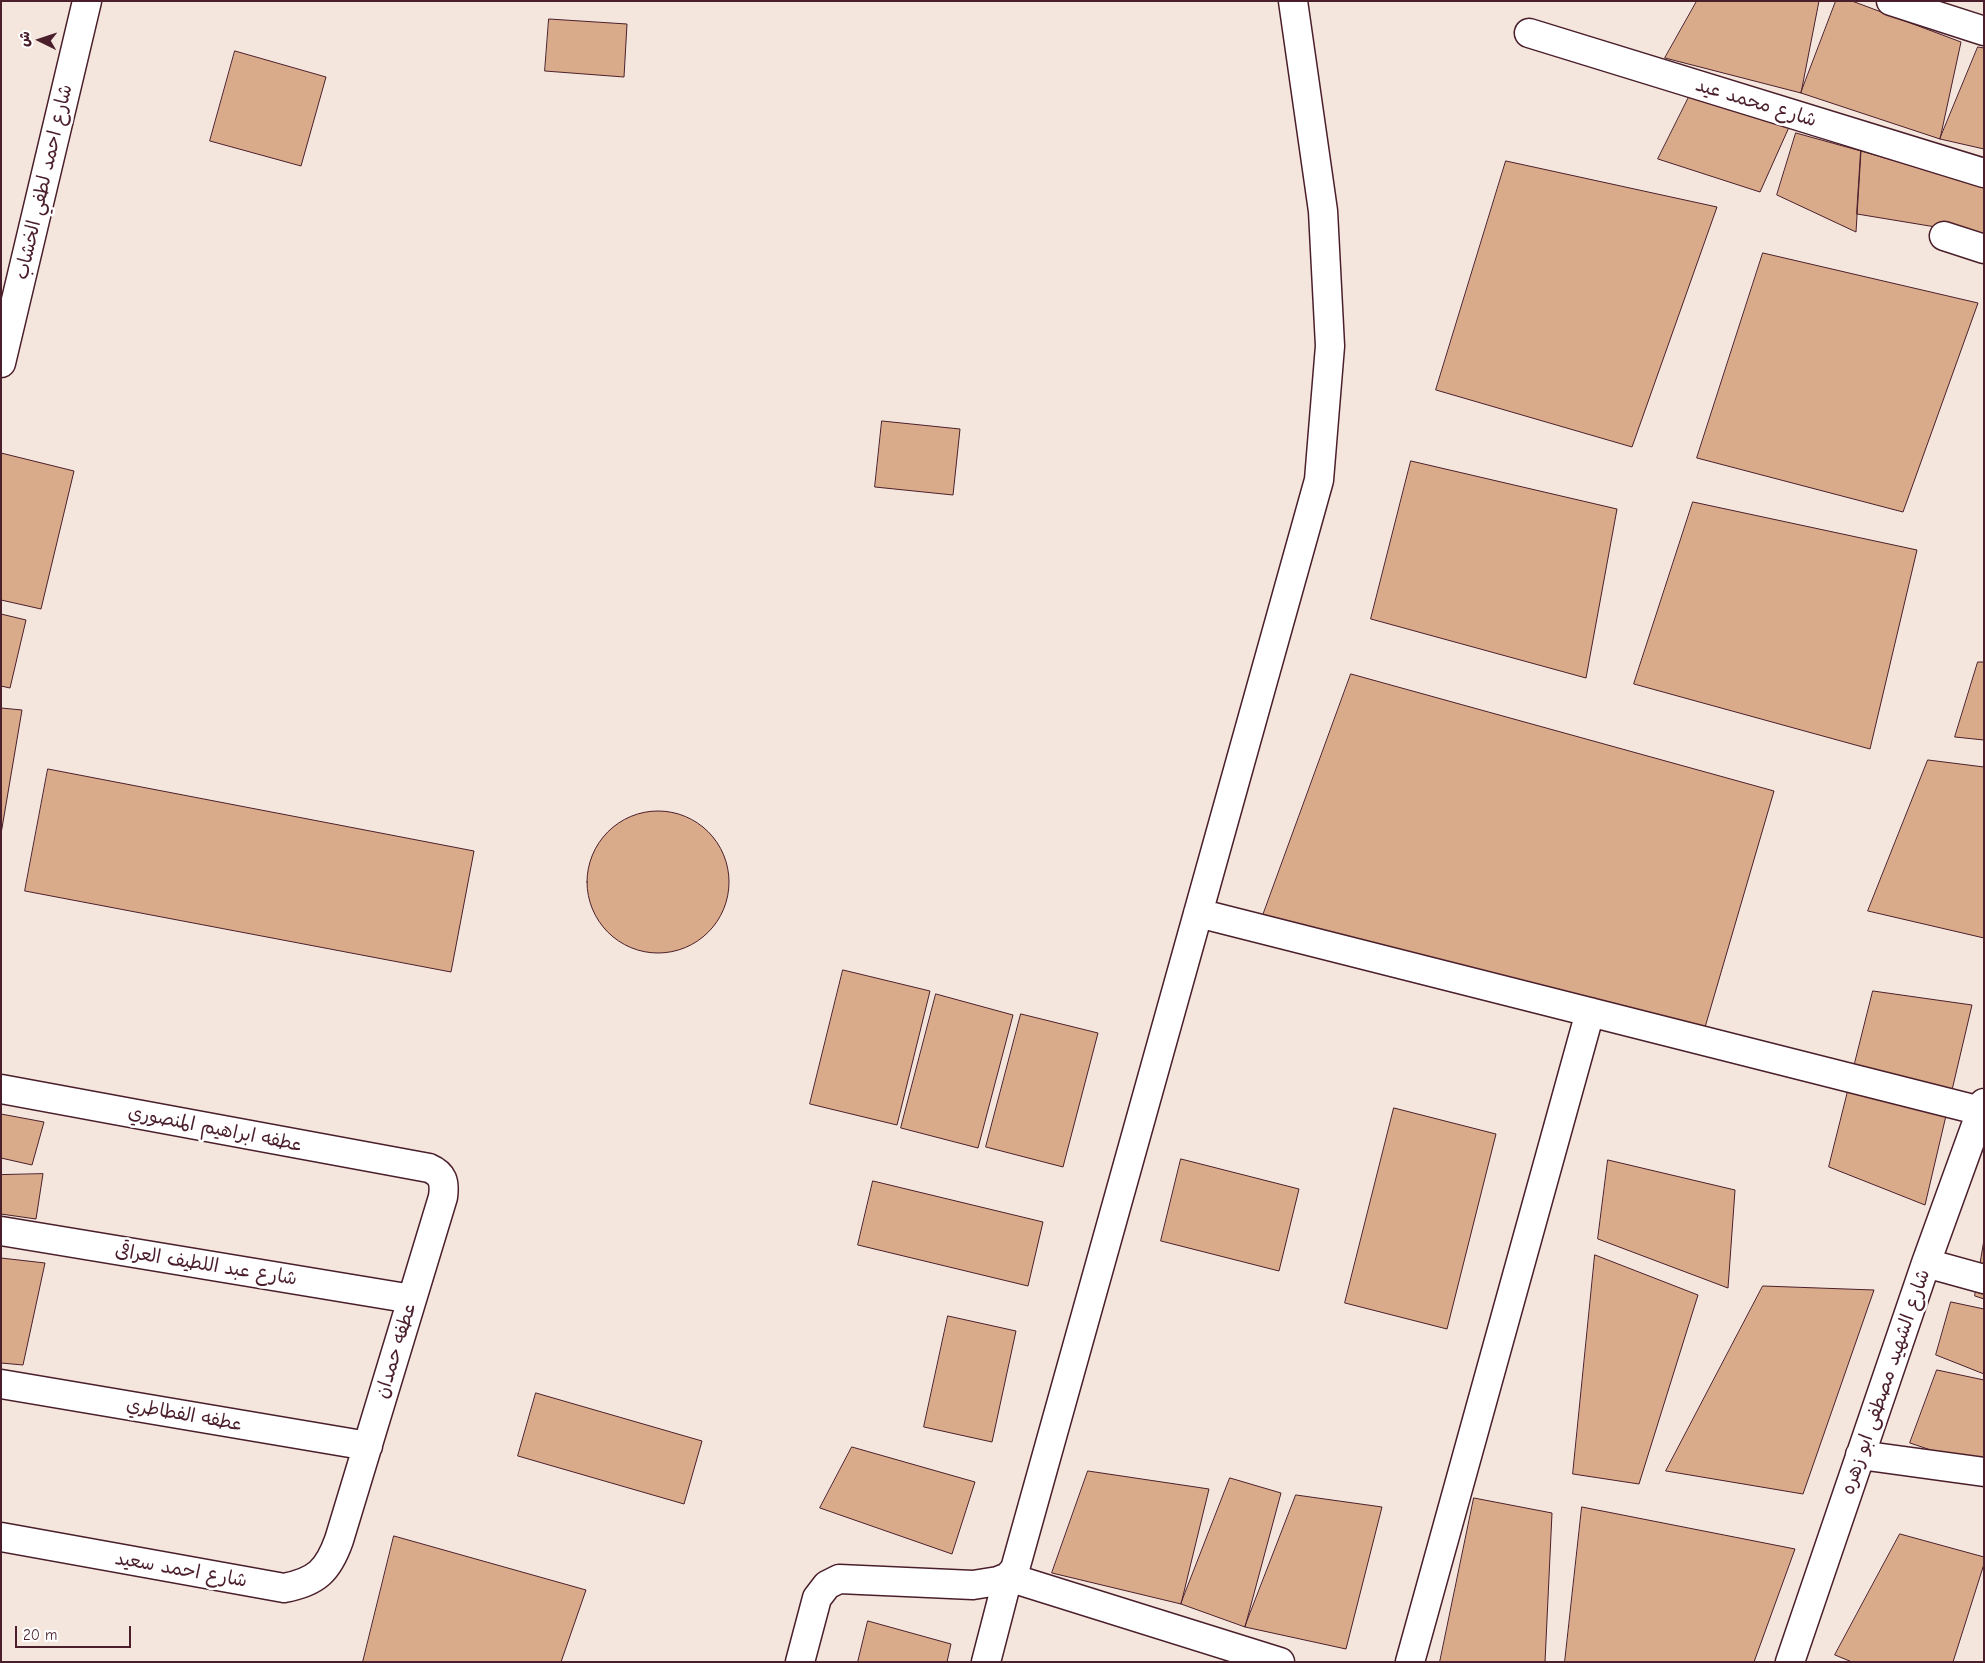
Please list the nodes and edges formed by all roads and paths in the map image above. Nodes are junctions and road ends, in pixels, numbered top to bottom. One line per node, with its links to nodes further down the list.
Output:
1 (87, 1): 9 (street, شارع احمد لطفي الخشاب)
2 (1293, 1): 10 (street)
3 (1891, 1): 4 (street)
4 (1984, 31)
5 (1529, 33): 6 (street, شارع محمد عيد)
6 (1984, 173)
7 (1944, 236): 8 (street)
8 (1984, 249)
9 (1, 364)
10 (1198, 913): 11 (street); 25 (street)
11 (1590, 1012): 13 (street); 29 (street)
12 (1, 1089): 14 (street, عطفه ابراهيم المنصوري)
13 (1982, 1107): 16 (street, شارع الشهيد مصطفى ابو زهره)
14 (429, 1168): 18 (street, عطفه حمدان)
15 (1, 1231): 18 (street, شارع عبد اللطيف العراقى)
16 (1926, 1263): 17 (street); 21 (street, شارع الشهيد مصطفى ابو زهره)
17 (1984, 1279)
18 (412, 1299): 20 (street, عطفه حمدان)
19 (1, 1384): 20 (street, عطفه الفطاطري)
20 (368, 1446): 24 (street, عطفه حمدان)
21 (1860, 1454): 22 (street); 30 (street, شارع الشهيد مصطفى ابو زهره)
22 (1984, 1472)
23 (1, 1537): 24 (street, شارع احمد سعيد)
24 (339, 1540)
25 (1008, 1577): 26 (street); 27 (street); 28 (street)
26 (800, 1662)
27 (986, 1662)
28 (1280, 1662)
29 (1410, 1662)
30 (1790, 1662)

